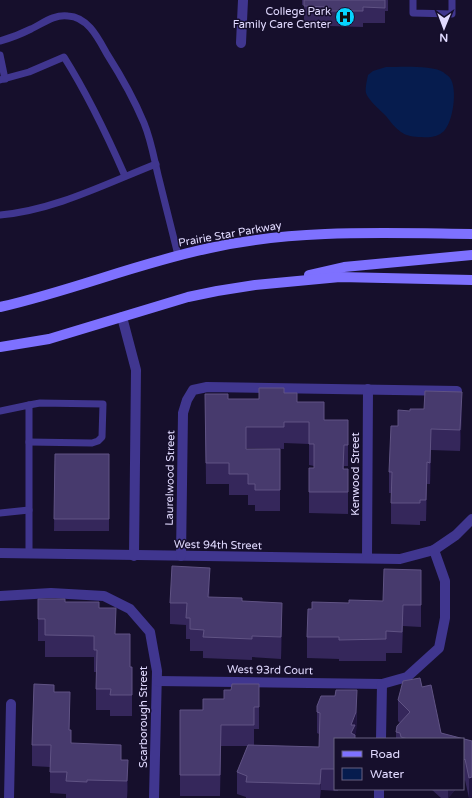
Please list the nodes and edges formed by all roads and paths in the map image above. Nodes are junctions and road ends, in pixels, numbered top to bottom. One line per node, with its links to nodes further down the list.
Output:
1 (243, 0): 5 (street)
2 (413, 0): 3 (lane)
3 (452, 0)
4 (0, 41): 8 (lane)
5 (241, 42)
6 (0, 55): 7 (lane)
7 (2, 80): 9 (lane)
8 (156, 164): 9 (lane); 12 (lane)
9 (125, 176): 10 (lane)
10 (0, 215)
11 (472, 234): 12 (main road, Prairie Star Parkway)
12 (178, 255): 16 (main road, Prairie Star Parkway)
13 (472, 255): 15 (main road)
14 (472, 280): 15 (main road)
15 (266, 284): 17 (main road)
16 (0, 307)
17 (122, 317): 18 (main road); 30 (street)
18 (0, 347)
19 (368, 389): 20 (street); 31 (street, Laurelwood Street); 32 (street, Kenwood Street)
20 (457, 391)
21 (29, 405): 22 (lane); 23 (lane); 23 (lane)
22 (0, 411)
23 (29, 442): 24 (lane)
24 (29, 510): 25 (lane); 29 (lane)
25 (0, 513)
26 (472, 519): 27 (street, West 94th Street)
27 (434, 550): 32 (street, West 94th Street); 35 (street, West 93rd Court)
28 (0, 553): 29 (street, West 94th Street)
29 (29, 554): 30 (street, West 94th Street)
30 (134, 556): 31 (street, West 94th Street)
31 (181, 556): 32 (street, West 94th Street)
32 (367, 558)
33 (0, 596): 34 (street, Scarborough Street)
34 (157, 681): 35 (street, West 93rd Court); 39 (street, Scarborough Street)
35 (382, 684): 37 (street)
36 (11, 704): 38 (street)
37 (380, 738)
38 (9, 798)
39 (154, 798)

